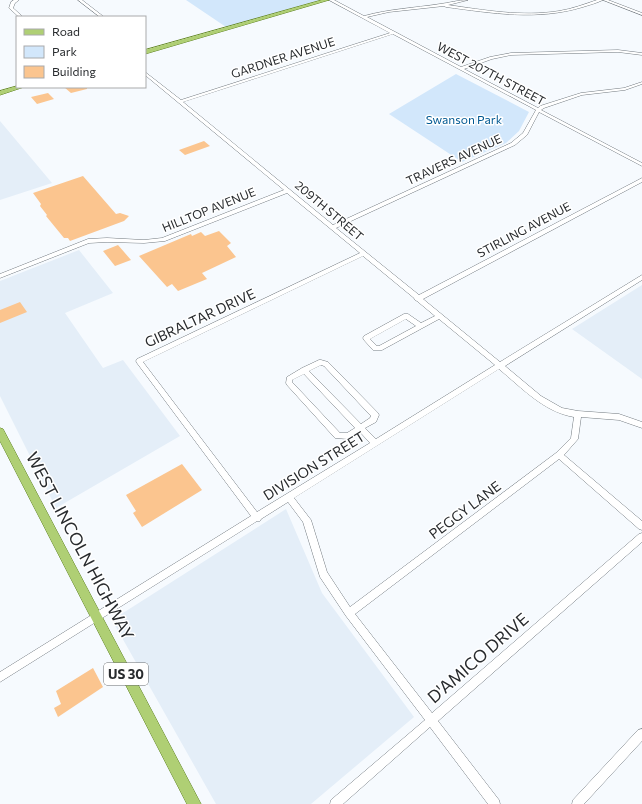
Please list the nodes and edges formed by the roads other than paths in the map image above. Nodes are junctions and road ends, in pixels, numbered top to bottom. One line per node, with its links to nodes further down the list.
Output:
1 (17, 0): 10 (street)
2 (80, 0): 11 (street)
3 (327, 0): 14 (main road)
4 (331, 0): 12 (street, WEST 207TH STREET)
5 (466, 0): 8 (street)
6 (601, 0): 8 (street)
7 (605, 0): 9 (street)
8 (446, 6): 12 (street)
9 (642, 14)
10 (20, 16)
11 (101, 16)
12 (364, 17): 13 (street, WEST 207TH STREET)
13 (393, 33): 16 (street, WEST 207TH STREET); 21 (street, GARDNER AVENUE)
14 (146, 51)
15 (642, 54): 16 (street)
16 (460, 69): 22 (street, WEST 207TH STREET)
17 (146, 74): 21 (street, 209TH STREET)
18 (642, 83): 22 (street)
19 (18, 88): 20 (main road)
20 (0, 93)
21 (180, 102): 25 (street, 209TH STREET)
22 (538, 110): 23 (street, WEST 207TH STREET); 26 (street, TRAVERS AVENUE)
23 (642, 165)
24 (642, 180): 30 (street, STIRLING AVENUE)
25 (287, 191): 26 (street, 209TH STREET); 28 (street, HILLTOP AVENUE)
26 (332, 228): 27 (street, 209TH STREET)
27 (363, 254): 30 (street, 209TH STREET); 42 (street, GIBRALTAR DRIVE)
28 (0, 276)
29 (642, 277): 33 (street, DIVISION STREET)
30 (417, 299): 31 (street, 209TH STREET)
31 (439, 316): 32 (street); 33 (street, 209TH STREET)
32 (421, 326): 32 (street)
33 (499, 366): 35 (street, 209TH STREET); 39 (street, DIVISION STREET)
34 (304, 370): 37 (street); 37 (street); 37 (street)
35 (578, 416): 36 (street, 209TH STREET); 40 (street, PEGGY LANE)
36 (642, 425)
37 (360, 429): 39 (street)
38 (0, 432): 46 (main road, WEST LINCOLN HIGHWAY / US 30)
39 (375, 443): 41 (street, DIVISION STREET)
40 (559, 455): 43 (street); 45 (street, PEGGY LANE)
41 (290, 498): 42 (street, DIVISION STREET); 45 (street)
42 (257, 518): 46 (street, DIVISION STREET)
43 (642, 526)
44 (642, 537): 48 (street, D'AMICO DRIVE)
45 (349, 613): 48 (street)
46 (97, 617): 47 (street, DIVISION STREET); 50 (main road, WEST LINCOLN HIGHWAY / US 30)
47 (0, 677)
48 (431, 721): 51 (street, D'AMICO DRIVE); 52 (street)
49 (642, 734): 53 (street)
50 (194, 804)
51 (335, 804)
52 (495, 804)
53 (577, 804)

